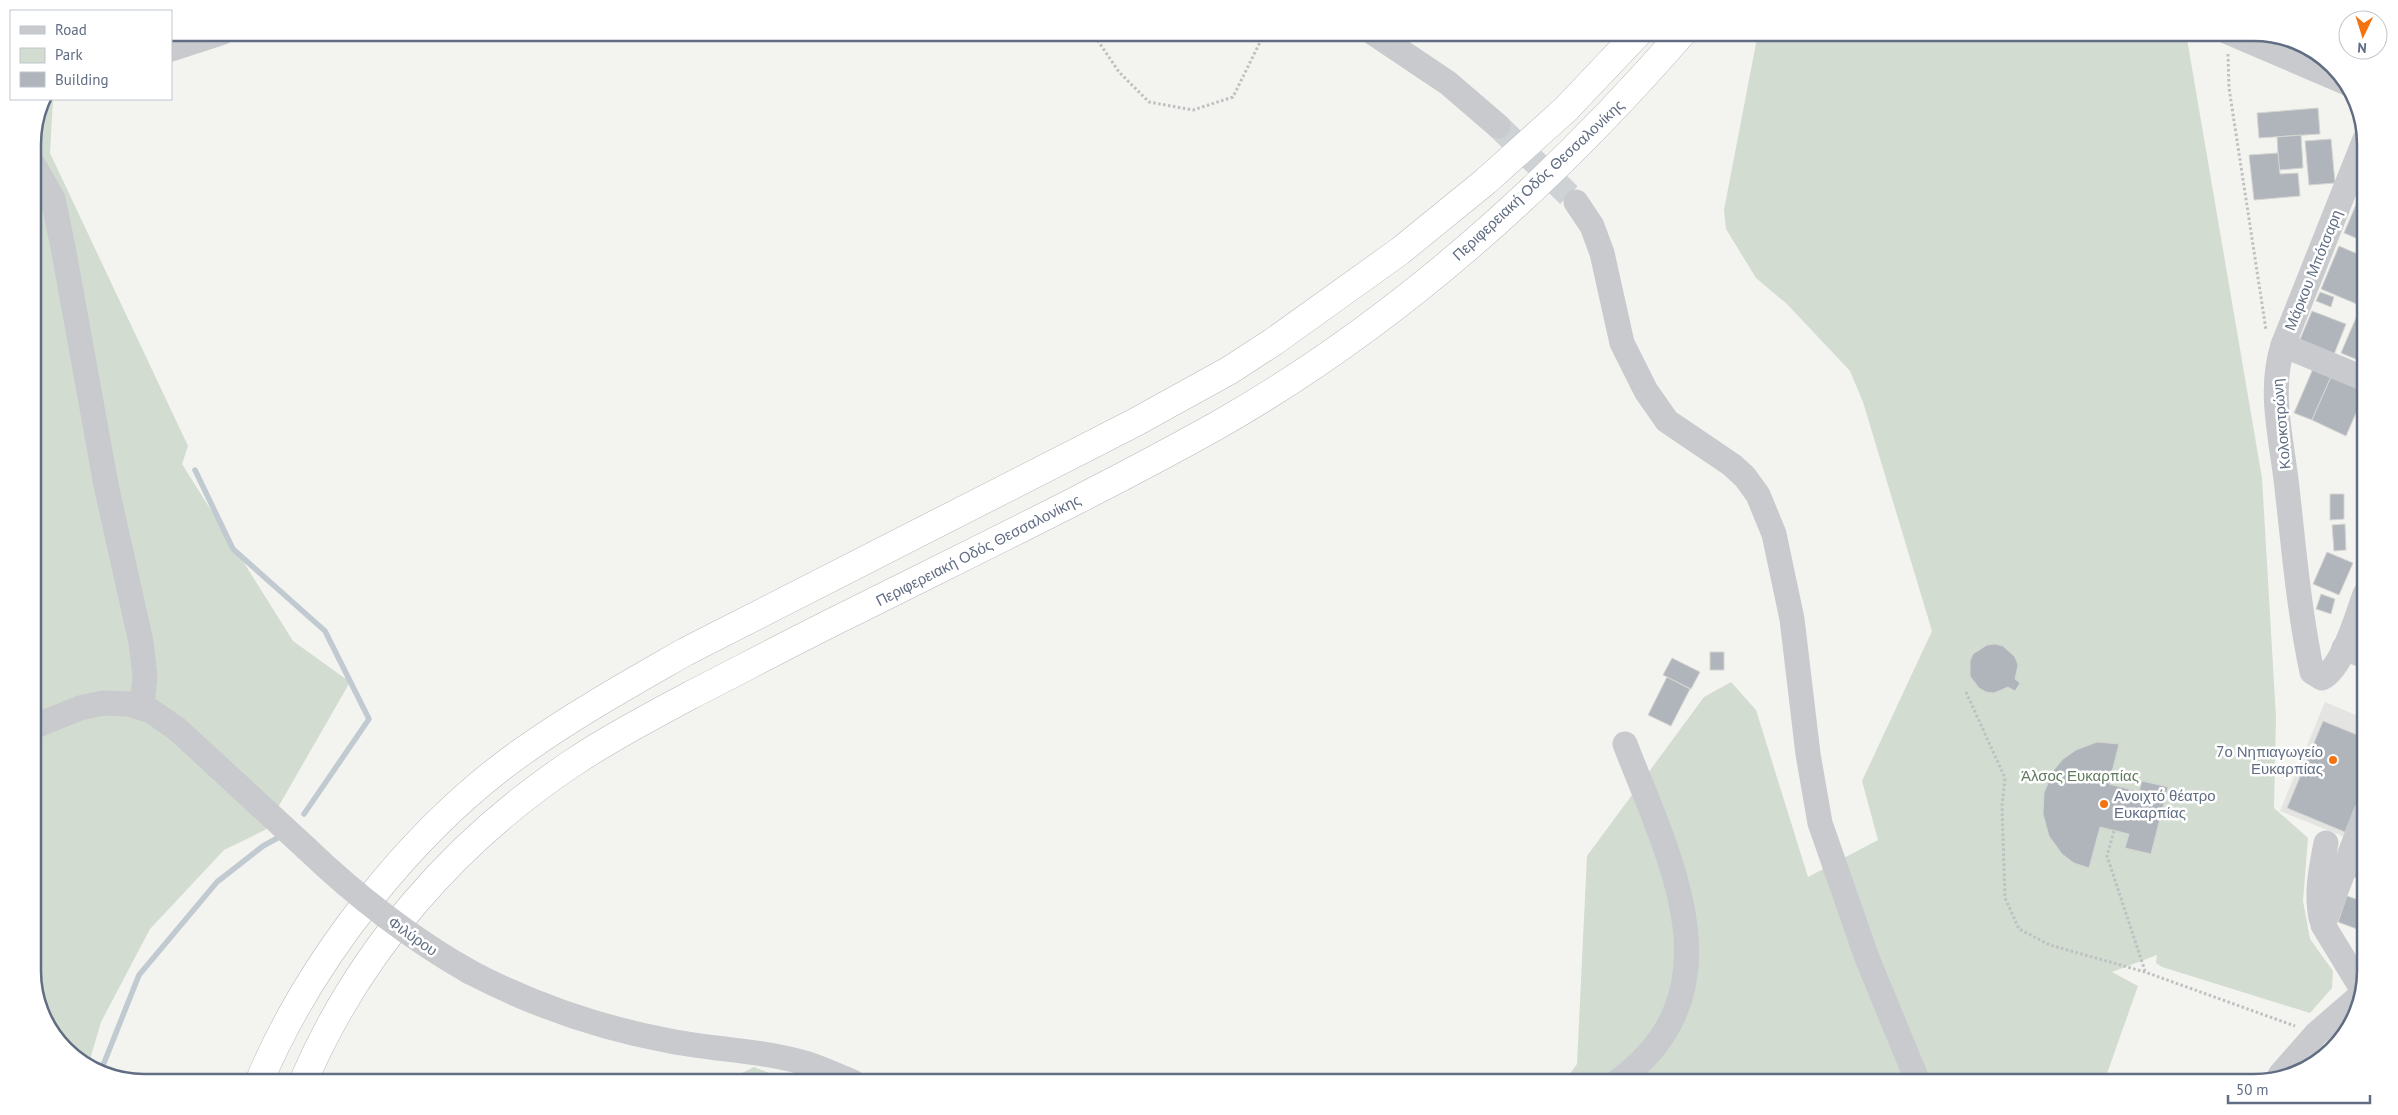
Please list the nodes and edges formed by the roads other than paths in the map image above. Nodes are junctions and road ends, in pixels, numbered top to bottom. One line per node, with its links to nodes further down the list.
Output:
1 (195, 41): 6 (street)
2 (1385, 41): 8 (street)
3 (1630, 41): 24 (highway)
4 (1675, 41): 25 (highway, Περιφερειακή Οδός Θεσσαλονίκης)
5 (2247, 41): 7 (street)
6 (172, 49)
7 (2331, 76)
8 (1498, 126)
9 (2357, 159): 12 (street, Μάρκου Μπότσαρη)
10 (41, 178): 15 (street)
11 (1576, 202): 28 (street)
12 (2283, 345): 13 (street); 14 (street, Κολοκοτρώνη)
13 (2357, 376)
14 (2355, 652)
15 (142, 707): 16 (street, Φιλύρου); 26 (street, Φιλύρου, bridge)
16 (41, 724)
17 (1625, 744): 27 (street)
18 (2357, 837): 20 (street)
19 (2326, 843): 20 (street)
20 (2323, 925): 21 (street)
21 (2357, 980)
22 (2351, 1004): 23 (street)
23 (2286, 1068)
24 (262, 1074)
25 (307, 1074)
26 (833, 1074)
27 (1626, 1074)
28 (1915, 1074)

